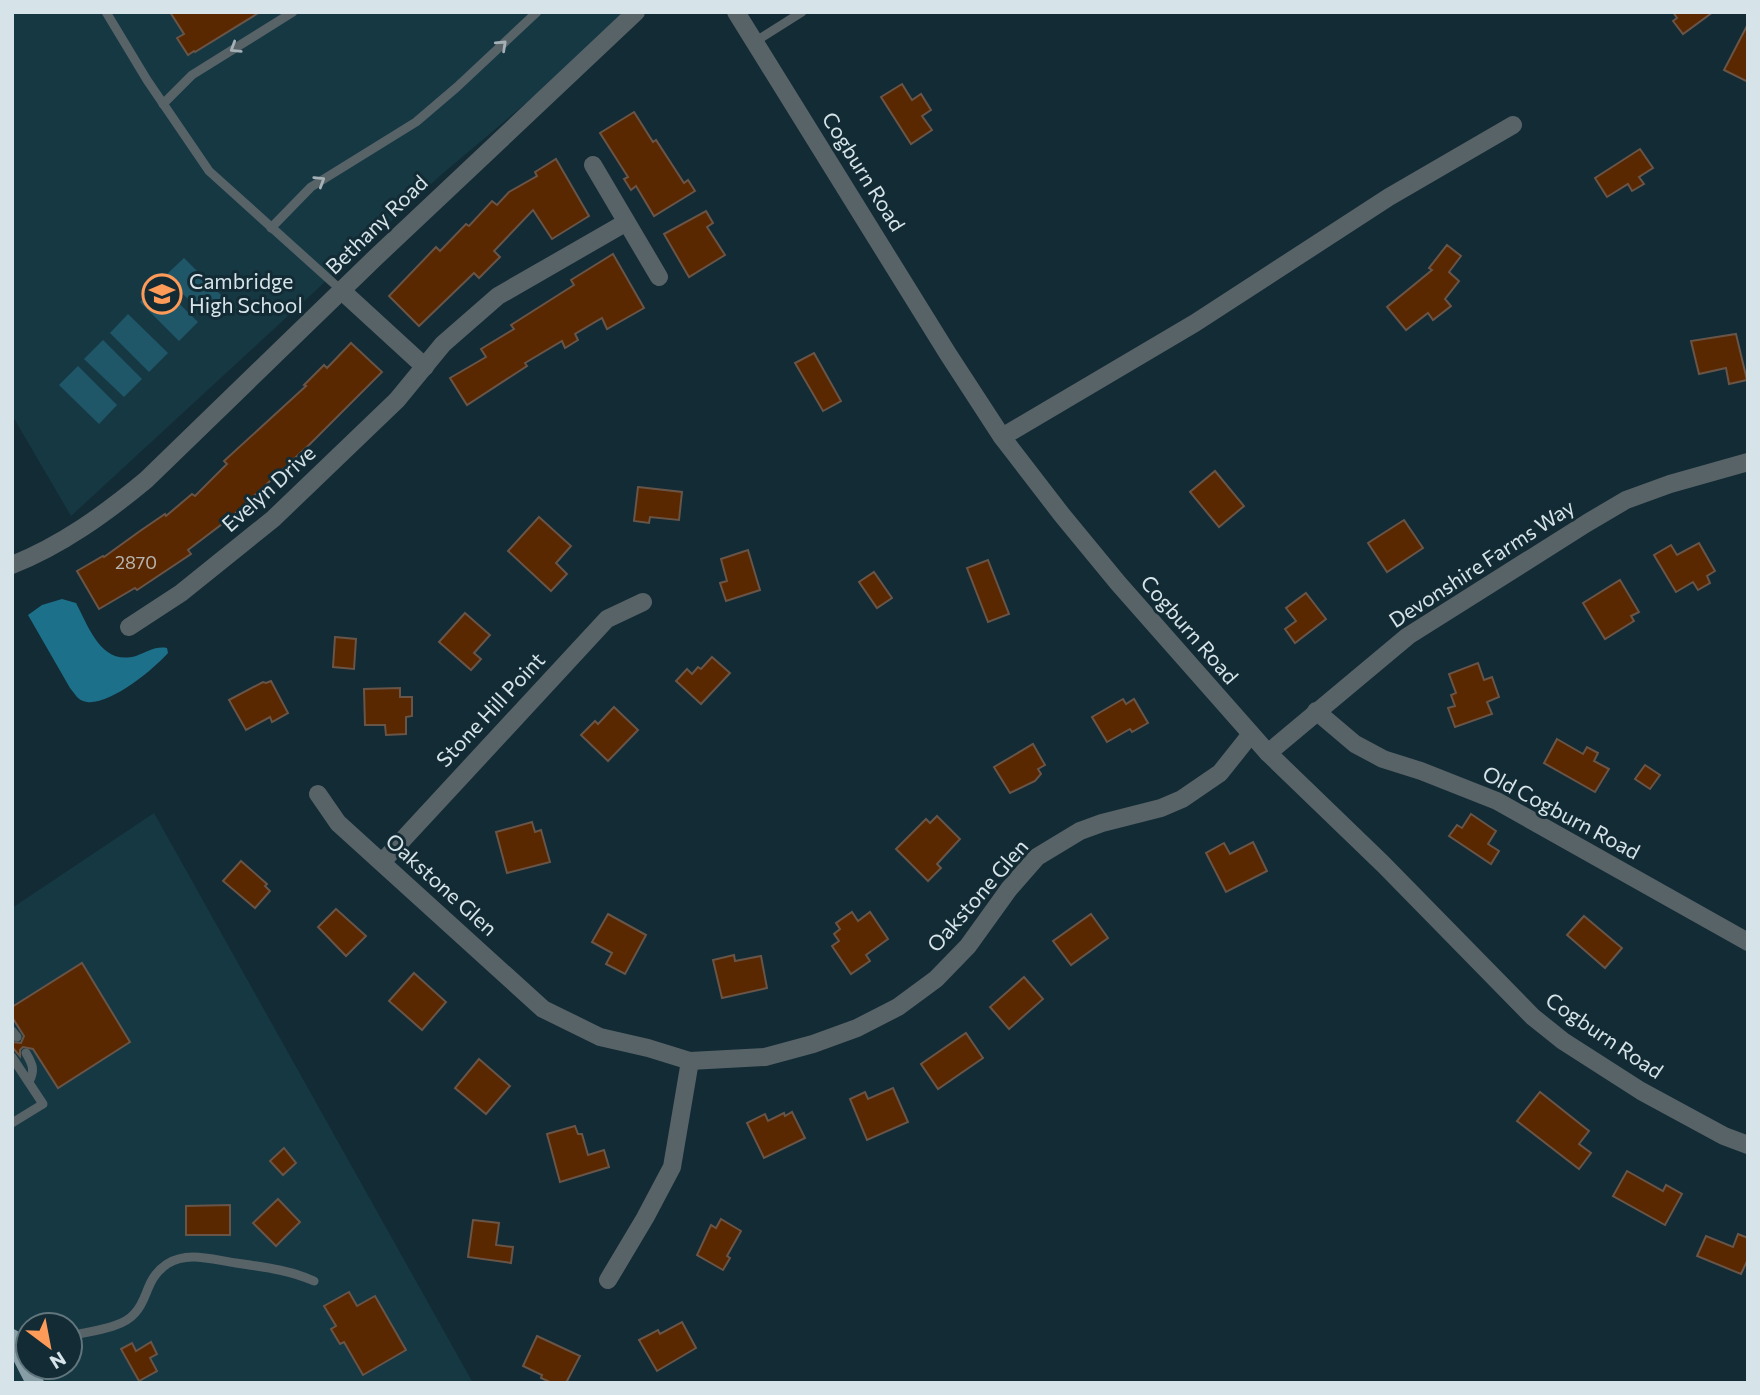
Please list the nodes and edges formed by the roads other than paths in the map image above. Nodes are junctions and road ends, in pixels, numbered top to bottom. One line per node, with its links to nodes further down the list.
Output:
1 (106, 12): 8 (lane)
2 (293, 12): 8 (lane, one-way to 8)
3 (537, 12): 12 (lane, one-way to 3)
4 (736, 12): 7 (street, Cogburn Road)
5 (802, 12): 7 (lane)
6 (636, 15): 14 (street, Bethany Road)
7 (756, 41): 16 (street, Cogburn Road)
8 (163, 104): 12 (lane)
9 (1513, 125): 16 (street)
10 (593, 164): 11 (street)
11 (625, 223): 13 (street); 15 (street, Evelyn Drive)
12 (271, 228): 14 (lane)
13 (659, 277)
14 (341, 290): 15 (street); 18 (street, Bethany Road)
15 (425, 368): 20 (street, Evelyn Drive)
16 (1002, 437): 22 (street, Cogburn Road)
17 (1748, 462): 21 (street, Devonshire Farms Way)
18 (12, 565)
19 (643, 602): 25 (street, Stone Hill Point)
20 (129, 627)
21 (1316, 711): 23 (street, Devonshire Farms Way); 26 (street, Old Cogburn Road)
22 (1251, 734): 23 (street, Cogburn Road); 29 (street, Oakstone Glen)
23 (1268, 753): 32 (street, Cogburn Road)
24 (318, 794): 25 (street, Oakstone Glen)
25 (383, 861): 29 (street, Oakstone Glen)
26 (1748, 942)
27 (26, 1053): 30 (lane)
28 (12, 1057): 30 (lane)
29 (690, 1062): 33 (street)
30 (29, 1082): 31 (lane)
31 (12, 1123)
32 (1748, 1145)
33 (608, 1280)
34 (314, 1281): 35 (lane)
35 (84, 1332)

